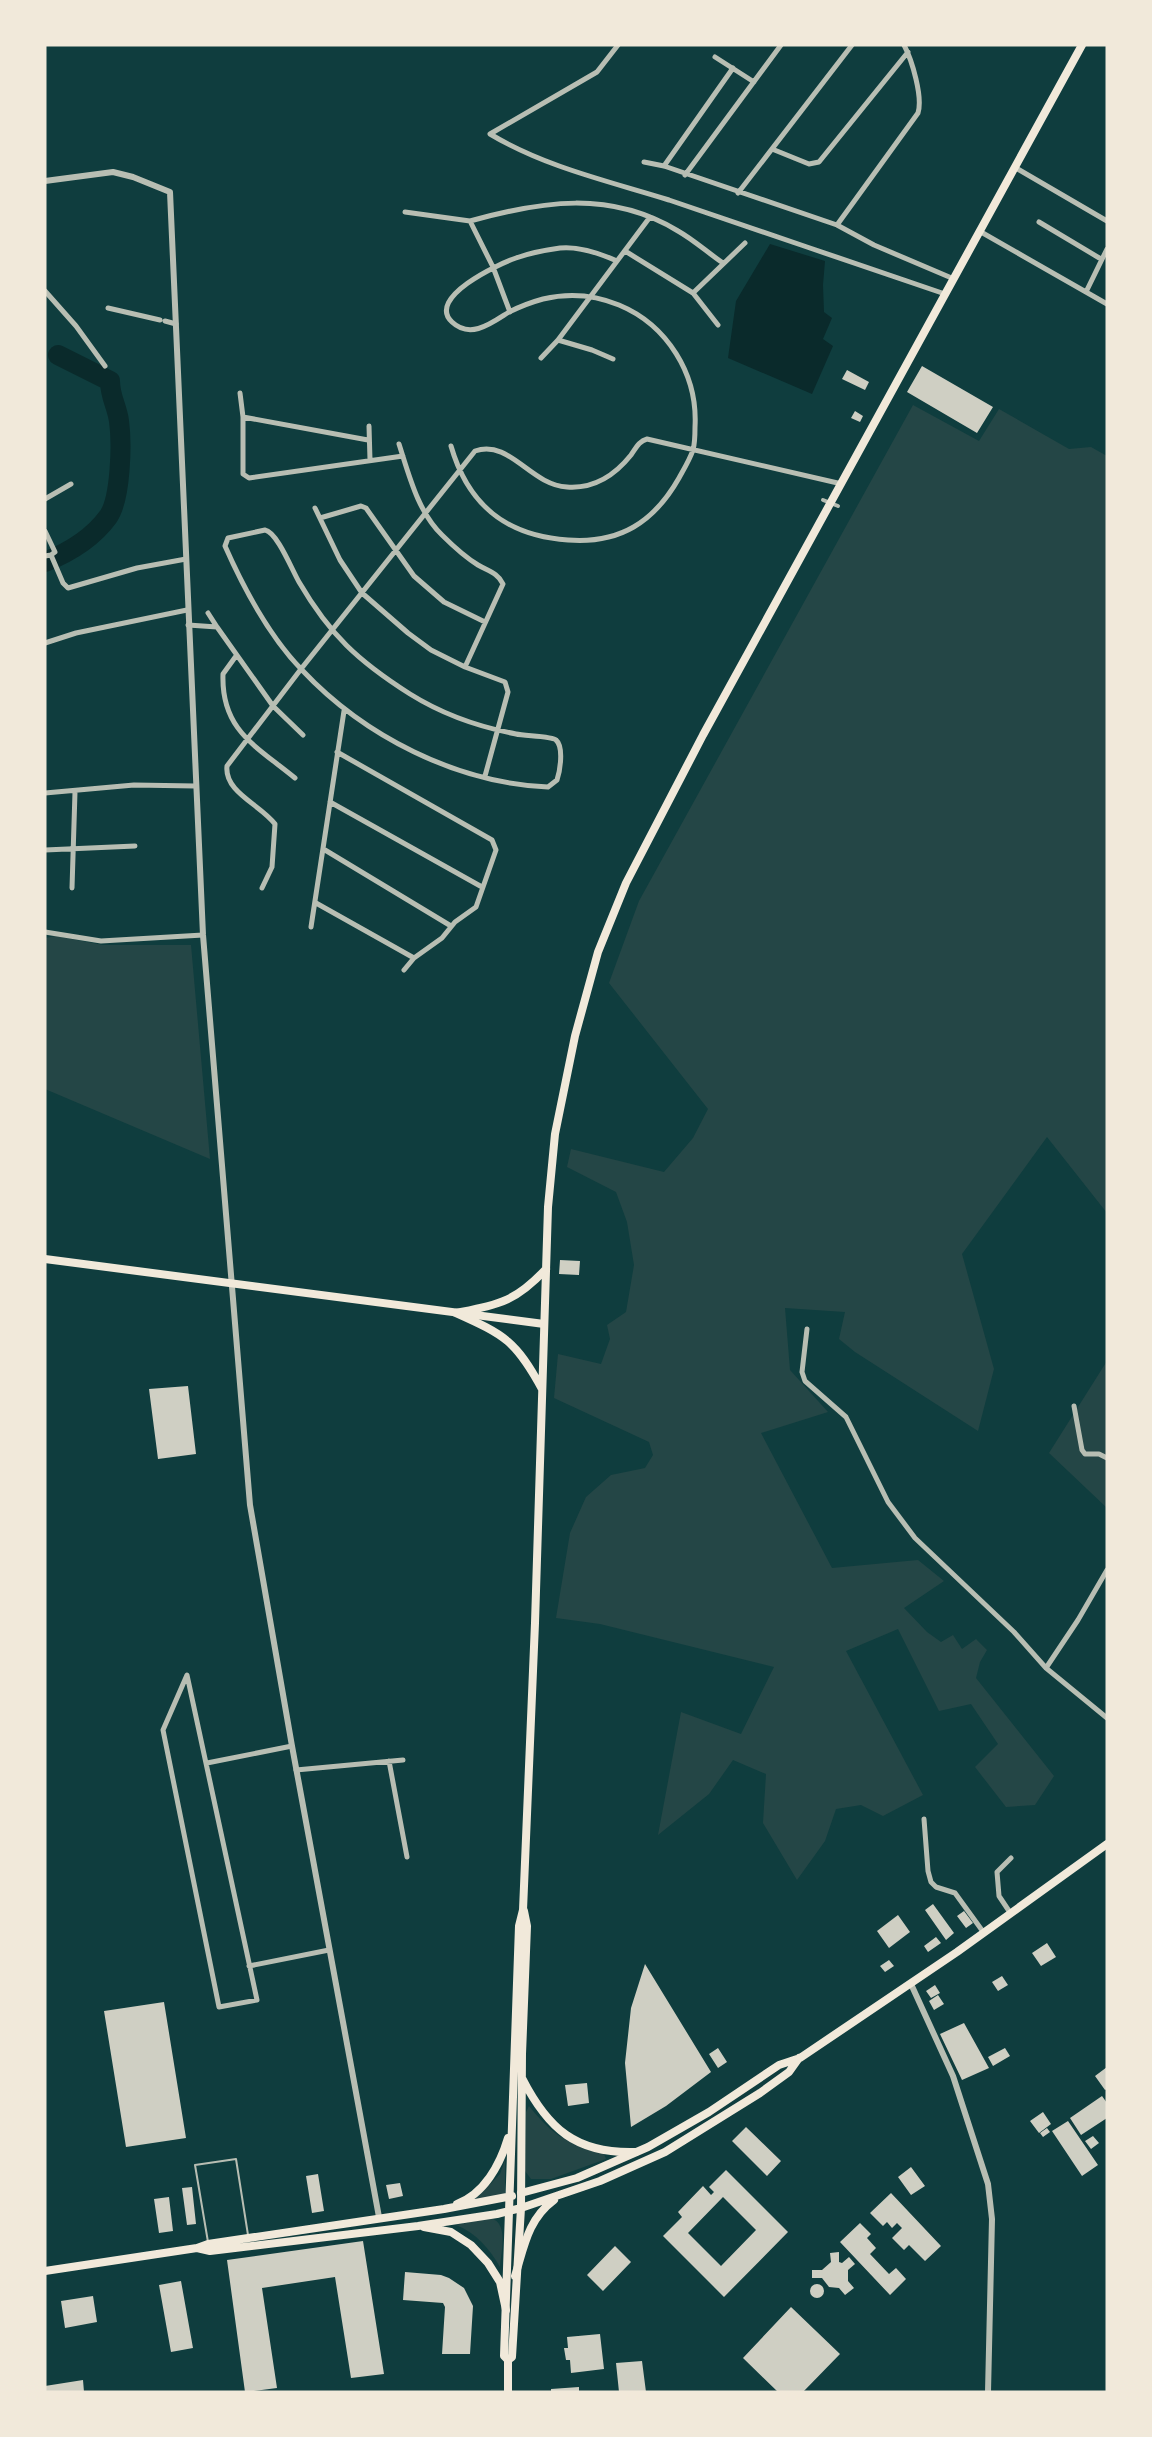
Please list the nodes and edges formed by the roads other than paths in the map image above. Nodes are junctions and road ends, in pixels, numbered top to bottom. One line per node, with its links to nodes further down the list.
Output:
1 (618, 45): 35 (street)
2 (781, 45): 9 (street)
3 (852, 45): 10 (street)
4 (904, 45): 6 (street)
5 (1082, 45): 13 (main road)
6 (908, 52): 10 (street); 22 (street)
7 (715, 57): 8 (street)
8 (732, 68): 9 (street); 12 (street)
9 (754, 82): 14 (street)
10 (772, 149): 16 (street)
11 (644, 162): 12 (street)
12 (664, 166): 14 (street)
13 (1016, 168): 20 (street); 23 (main road)
14 (685, 175): 16 (street)
15 (45, 181): 40 (street)
16 (738, 193): 22 (street)
17 (405, 212): 19 (street)
18 (650, 218): 19 (street); 26 (street); 29 (street)
19 (470, 221): 30 (street)
20 (1107, 221)
21 (1039, 222): 27 (street)
22 (837, 225): 31 (street)
23 (981, 232): 31 (main road); 33 (street)
24 (745, 243): 29 (street)
25 (1107, 249): 27 (street)
26 (625, 251): 28 (street); 34 (street)
27 (1101, 259): 33 (street)
28 (616, 261): 30 (street); 36 (street)
29 (723, 263): 34 (street)
30 (493, 267): 39 (street); 39 (street)
31 (954, 279): 35 (main road)
32 (45, 291): 45 (street)
33 (1086, 292): 37 (street)
34 (693, 293): 41 (street)
35 (945, 294): 57 (main road)
36 (591, 296): 39 (street); 42 (street); 52 (street)
37 (1107, 304)
38 (108, 308): 40 (street)
39 (510, 312)
40 (176, 324): 65 (street)
41 (718, 325)
42 (558, 340): 43 (street); 44 (street)
43 (541, 358)
44 (613, 360)
45 (105, 366)
46 (240, 393): 47 (street)
47 (243, 417): 49 (street); 54 (street)
48 (369, 426): 49 (street)
49 (368, 440): 54 (street)
50 (399, 444): 53 (street)
51 (451, 446): 55 (street)
52 (694, 448): 55 (street); 55 (street); 57 (street)
53 (403, 456): 54 (street); 60 (street)
54 (370, 460)
55 (458, 470): 60 (street)
56 (71, 484): 58 (street)
57 (842, 484): 104 (main road)
58 (45, 499)
59 (315, 508): 61 (street)
60 (424, 513): 63 (street); 69 (street)
61 (320, 519): 63 (street); 66 (street)
62 (45, 531): 64 (street)
63 (394, 551): 66 (street); 69 (street)
64 (51, 558): 65 (street)
65 (186, 560): 67 (street)
66 (362, 593): 72 (street); 75 (street)
67 (187, 610): 70 (street); 73 (street)
68 (208, 613): 71 (street)
69 (485, 622): 75 (street)
70 (188, 625): 71 (street); 85 (street)
71 (217, 627): 74 (street)
72 (332, 632): 76 (street); 76 (street); 79 (street)
73 (45, 643)
74 (236, 656): 77 (street); 81 (street)
75 (465, 667): 79 (street)
76 (301, 669): 77 (street); 78 (street)
77 (273, 706): 80 (street); 81 (street)
78 (344, 711): 82 (street); 83 (street)
79 (498, 730): 83 (street); 83 (street)
80 (303, 735)
81 (248, 739): 84 (street); 95 (street)
82 (337, 752): 88 (street); 93 (street)
83 (485, 777)
84 (295, 778)
85 (195, 786): 86 (street); 100 (street)
86 (75, 792): 87 (street); 90 (street)
87 (45, 793)
88 (330, 802): 92 (street); 93 (street)
89 (135, 846): 90 (street)
90 (73, 849): 91 (street); 94 (street)
91 (45, 850)
92 (325, 850): 96 (street); 97 (street)
93 (482, 887): 97 (street)
94 (72, 888)
95 (262, 888)
96 (316, 903): 98 (street); 101 (street)
97 (451, 926): 101 (street)
98 (311, 927)
99 (45, 932): 100 (street)
100 (203, 935): 105 (street)
101 (414, 958): 102 (street)
102 (404, 970)
103 (45, 1259): 105 (main road)
104 (546, 1269): 106 (main road); 107 (main road)
105 (233, 1283): 106 (main road); 115 (street)
106 (456, 1313): 107 (main road); 109 (main road)
107 (544, 1324): 109 (main road)
108 (807, 1329): 113 (street)
109 (543, 1390): 124 (main road)
110 (1074, 1406): 111 (street)
111 (1107, 1458)
112 (1107, 1570): 113 (street)
113 (1046, 1668): 114 (street)
114 (1107, 1718)
115 (292, 1746): 118 (street); 119 (street)
116 (403, 1760): 117 (street)
117 (389, 1761): 119 (street); 122 (street)
118 (207, 1764): 128 (street); 128 (street)
119 (296, 1770): 127 (street)
120 (924, 1819): 126 (street)
121 (1107, 1844): 125 (main road)
122 (407, 1857)
123 (1011, 1858): 125 (street)
124 (523, 1910): 131 (main road); 132 (main road)
125 (1011, 1914): 126 (main road)
126 (984, 1933): 129 (main road)
127 (329, 1950): 128 (street); 140 (street)
128 (249, 1966)
129 (911, 1984): 130 (main road); 150 (street)
130 (800, 2058): 133 (main road); 135 (main road)
131 (522, 2076): 133 (main road); 134 (main road)
132 (511, 2126): 136 (main road); 138 (main road)
133 (636, 2152): 134 (main road)
134 (521, 2193): 136 (main road); 137 (main road)
135 (562, 2195): 137 (main road); 146 (main road)
136 (508, 2197): 138 (main road); 139 (main road)
137 (521, 2208): 139 (main road); 146 (main road)
138 (444, 2209): 140 (main road)
139 (508, 2211): 141 (main road); 147 (main road)
140 (379, 2217): 142 (main road)
141 (418, 2226): 144 (main road); 147 (main road)
142 (249, 2237): 143 (main road); 143 (lane)
143 (208, 2244): 144 (main road)
144 (197, 2248): 145 (main road)
145 (45, 2271)
146 (515, 2276): 148 (main road)
147 (506, 2310): 148 (main road)
148 (508, 2360): 149 (main road)
149 (508, 2392)
150 (988, 2392)

